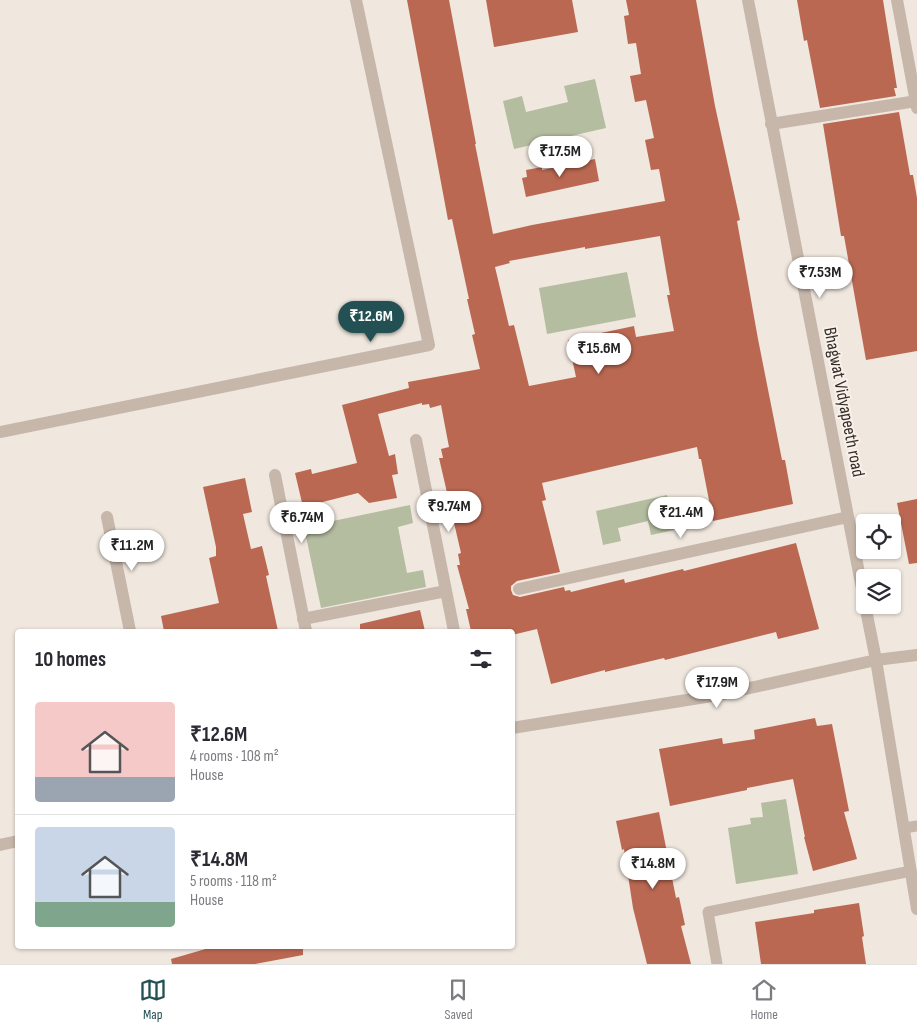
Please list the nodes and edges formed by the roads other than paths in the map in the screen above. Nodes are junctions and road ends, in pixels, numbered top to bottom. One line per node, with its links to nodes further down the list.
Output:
1 (356, 0): 6 (street)
2 (748, 0): 5 (street, Bhagwat Vidyapeeth road)
3 (897, 0): 4 (street)
4 (917, 103): 5 (street)
5 (771, 124): 9 (street, Bhagwat Vidyapeeth road)
6 (0, 432)
7 (416, 440): 13 (street)
8 (275, 475): 15 (street)
9 (848, 517): 11 (street, Bhagwat Vidyapeeth road); 12 (street)
10 (107, 518): 16 (street)
11 (858, 569)
12 (519, 589)
13 (446, 591): 15 (street); 17 (street)
14 (867, 614): 19 (street, Bhagwat Vidyapeeth road)
15 (304, 625)
16 (130, 629)
17 (454, 629)
18 (917, 655): 19 (street)
19 (876, 660): 20 (street); 22 (street, Bhagwat Vidyapeeth road)
20 (515, 728)
21 (917, 826): 22 (lane)
22 (904, 828): 25 (street, Bhagwat Vidyapeeth road)
23 (15, 842): 24 (street)
24 (0, 845)
25 (911, 871): 26 (street, Bhagwat Vidyapeeth road); 27 (lane)
26 (917, 909)
27 (717, 964)

